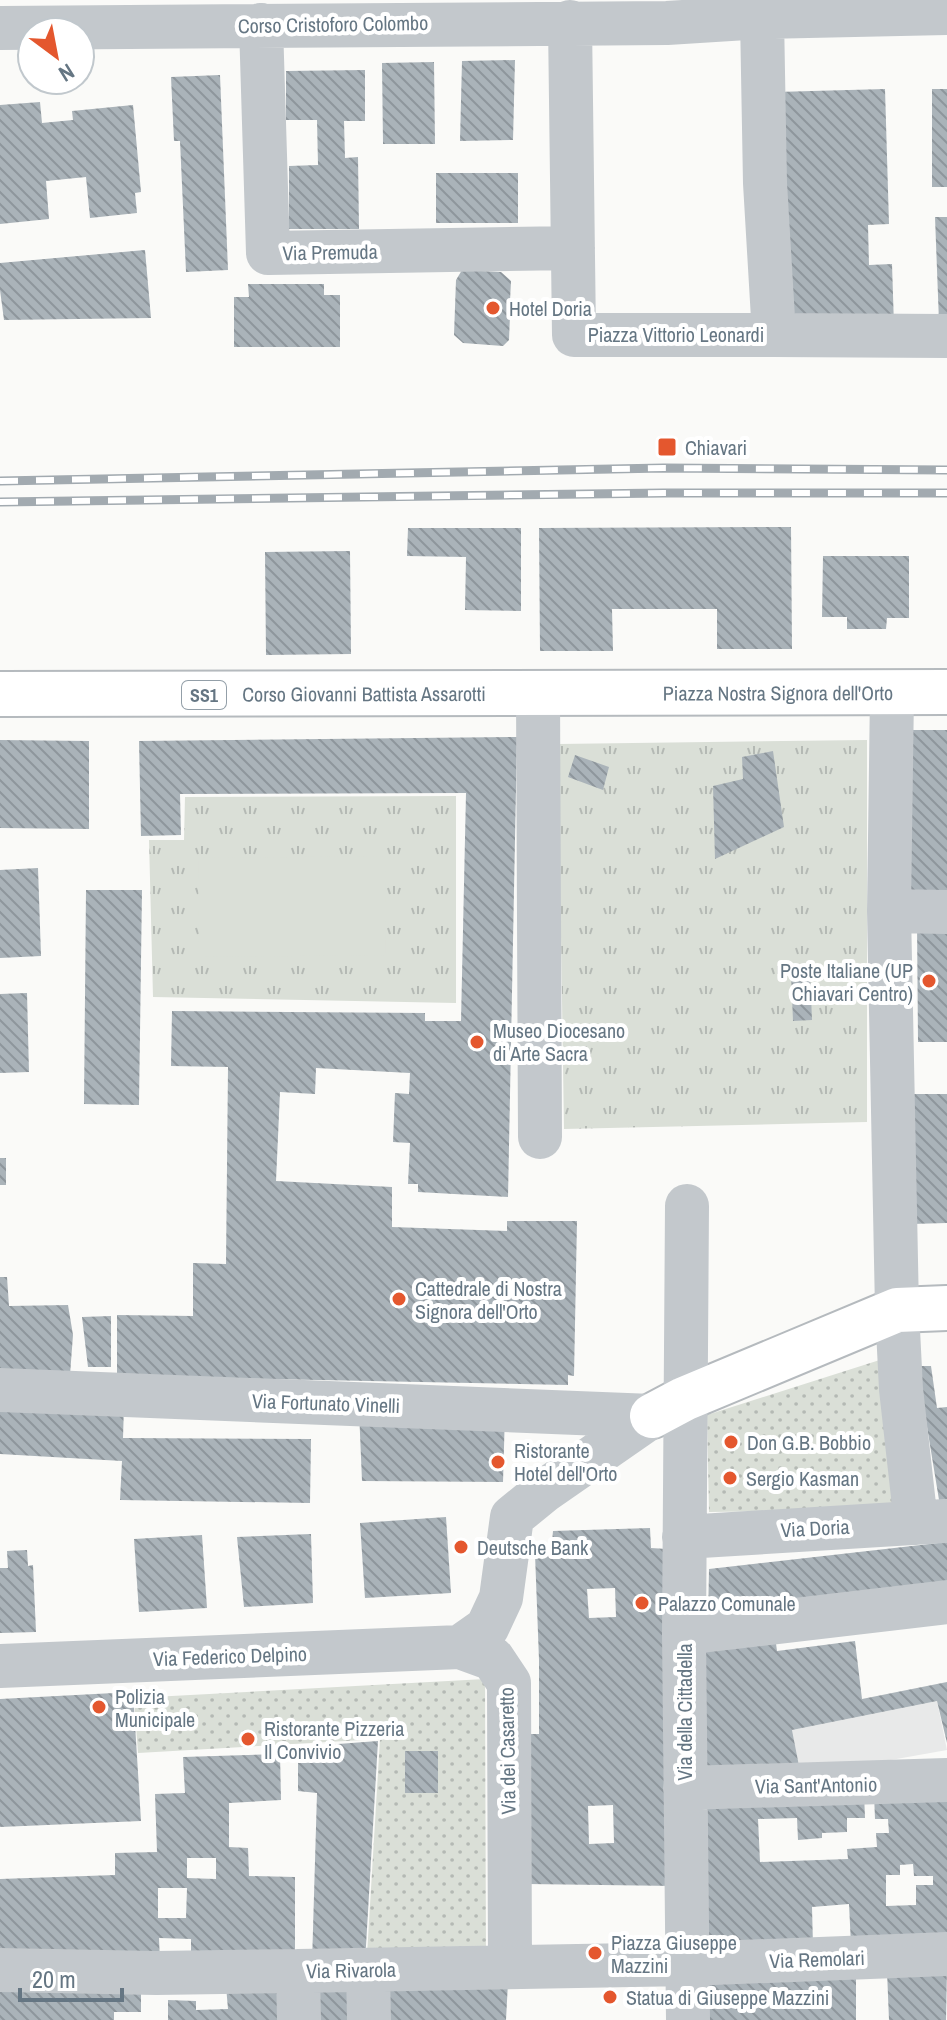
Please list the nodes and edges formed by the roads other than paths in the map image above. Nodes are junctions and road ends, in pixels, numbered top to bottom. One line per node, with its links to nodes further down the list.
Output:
1 (667, 11): 3 (street, Corso Cristoforo Colombo); 4 (street, Corso Cristoforo Colombo)
2 (947, 13): 3 (street, Corso Cristoforo Colombo)
3 (762, 17): 8 (street, Piazza Vittorio Leonardi)
4 (570, 22): 5 (street, Corso Cristoforo Colombo); 7 (street, Piazza Vittorio Leonardi)
5 (261, 25): 6 (street, Corso Cristoforo Colombo); 7 (street, Via Premuda)
6 (0, 28)
7 (573, 248): 8 (street, Piazza Vittorio Leonardi)
8 (774, 335): 9 (street)
9 (947, 336)
10 (947, 692): 12 (main road)
11 (538, 693): 12 (main road, Piazza Nostra Signora dell'Orto); 13 (main road, Corso Giovanni Battista Assarotti / SS1); 16 (street)
12 (892, 693): 14 (street, Piazza Nostra Signora dell'Orto)
13 (0, 694)
14 (889, 911): 15 (street); 19 (street, Piazza Nostra Signora dell'Orto)
15 (947, 912)
16 (540, 1137)
17 (687, 1206): 21 (street)
18 (947, 1308): 19 (main road)
19 (897, 1310): 21 (main road); 22 (street, Piazza Nostra Signora dell'Orto)
20 (0, 1390): 21 (street, Via Fortunato Vinelli)
21 (668, 1408): 23 (street); 26 (street)
22 (932, 1522): 23 (street, Via Doria)
23 (684, 1537): 25 (street, Via della Cittadella)
24 (947, 1602): 25 (street)
25 (684, 1633): 29 (street, Via della Cittadella)
26 (460, 1647): 27 (street, Via Federico Delpino); 32 (street, Via dei Casaretto)
27 (0, 1666)
28 (947, 1780): 29 (street, Via Sant'Antonio)
29 (685, 1788): 31 (street, Via della Cittadella)
30 (947, 1954): 31 (street, Via Remolari)
31 (688, 1964): 32 (street); 38 (street, Via della Cittadella)
32 (510, 1966): 34 (street, Via Rivarola)
33 (0, 1970): 35 (street, Via Rivarola)
34 (368, 1970): 35 (street, Via Rivarola); 37 (street)
35 (298, 1971): 36 (street)
36 (299, 2020)
37 (369, 2020)
38 (688, 2020)

